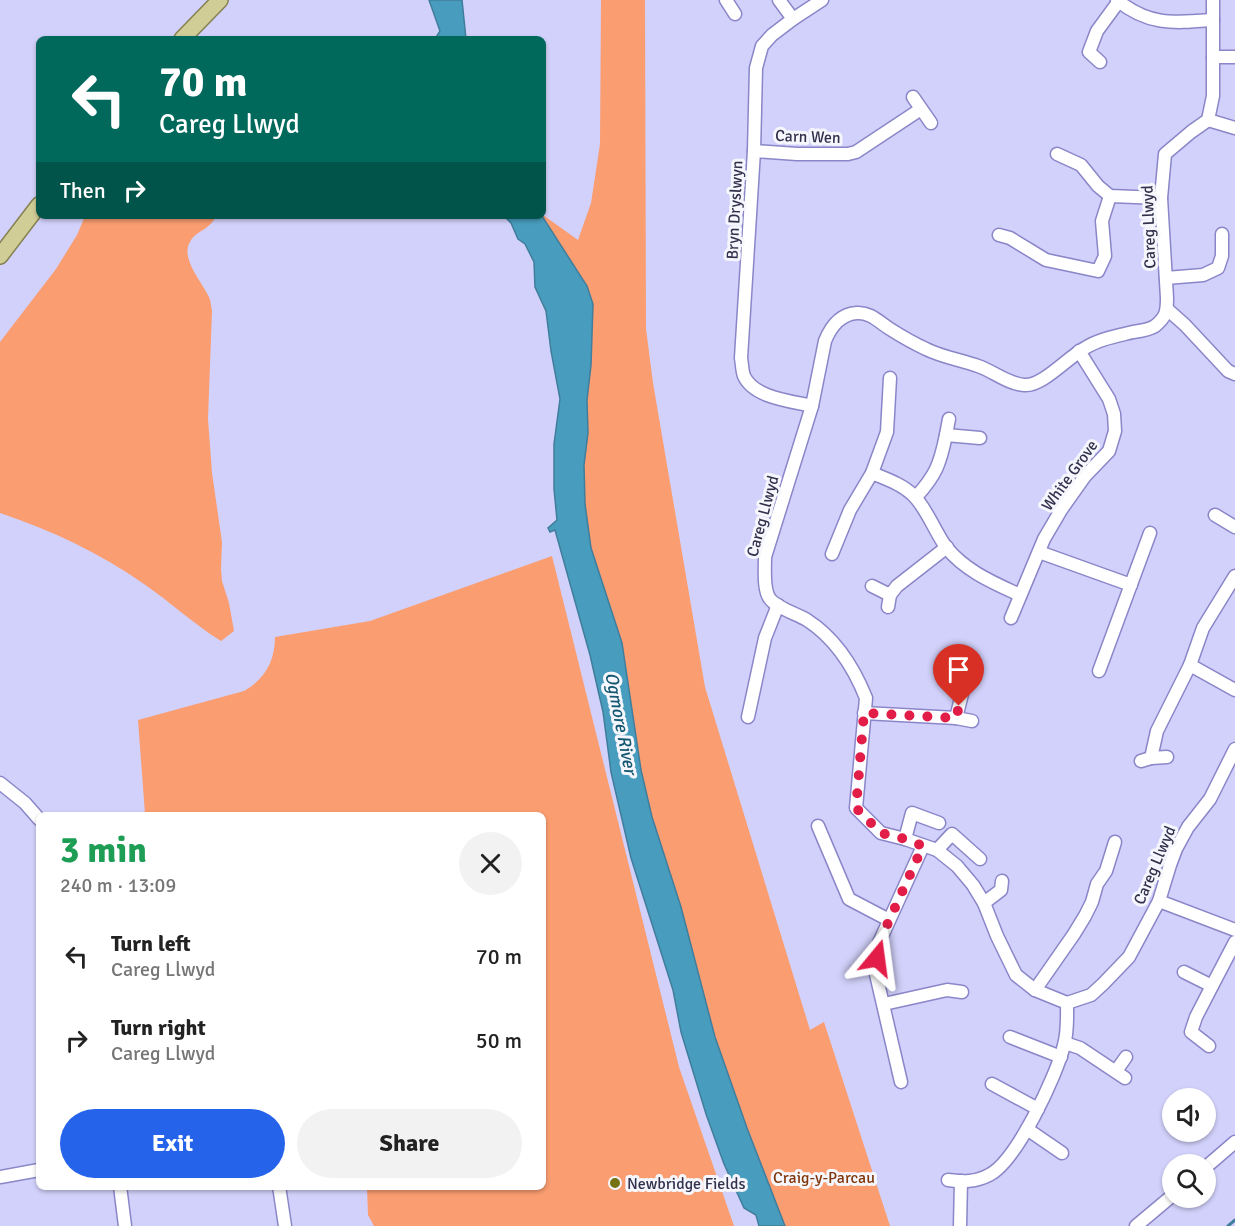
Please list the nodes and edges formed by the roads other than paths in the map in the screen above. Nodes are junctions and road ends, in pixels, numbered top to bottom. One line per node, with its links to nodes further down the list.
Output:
1 (220, 0): 10 (main road)
2 (726, 0): 7 (street)
3 (779, 0): 8 (street)
4 (822, 0): 8 (street, Bryn Dryslwyn)
5 (1213, 0): 9 (street)
6 (1118, 1): 9 (street); 13 (street)
7 (735, 14)
8 (793, 19): 19 (street, Bryn Dryslwyn)
9 (1213, 20): 11 (street)
10 (185, 36)
11 (1213, 57): 12 (street); 16 (street)
12 (1235, 57)
13 (1100, 62)
14 (914, 97): 15 (street)
15 (921, 109): 17 (street); 19 (street, Carn Wen)
16 (1208, 120): 18 (street); 22 (street, Careg Llwyd)
17 (931, 123)
18 (1235, 128)
19 (754, 151): 32 (street, Bryn Dryslwyn)
20 (1057, 154): 21 (street)
21 (1110, 196): 22 (street); 25 (street)
22 (1161, 198): 27 (street, Careg Llwyd)
23 (36, 209): 26 (main road)
24 (1222, 234): 27 (street)
25 (999, 236)
26 (0, 256)
27 (1166, 278): 28 (street, Careg Llwyd)
28 (1167, 309): 29 (street, Careg Llwyd); 30 (street)
29 (1079, 351): 32 (street, Careg Llwyd); 42 (street, White Grove)
30 (1235, 374)
31 (890, 378): 36 (street)
32 (812, 406): 48 (street, Careg Llwyd)
33 (949, 419): 34 (street)
34 (946, 435): 35 (street); 37 (street)
35 (980, 438)
36 (872, 473): 37 (street); 43 (street)
37 (916, 497): 41 (street)
38 (1215, 515): 39 (street)
39 (1235, 527)
40 (1150, 533): 45 (street)
41 (947, 547): 46 (street); 47 (street)
42 (1039, 552): 45 (street); 47 (street, White Grove)
43 (832, 554)
44 (1235, 576): 50 (street)
45 (1131, 585): 51 (street)
46 (872, 586)
47 (1020, 595): 49 (street, White Grove)
48 (778, 605): 54 (street); 55 (street)
49 (1011, 618)
50 (1190, 665): 52 (street); 59 (street)
51 (1099, 671)
52 (1235, 690)
53 (962, 694): 56 (street)
54 (864, 713): 56 (street); 64 (street)
55 (748, 717)
56 (956, 718): 57 (street)
57 (972, 721)
58 (1235, 749): 70 (street, Careg Llwyd)
59 (1167, 757)
60 (0, 783): 61 (street)
61 (36, 816)
62 (939, 823): 64 (street)
63 (818, 825): 72 (street)
64 (905, 839): 66 (street)
65 (1115, 842): 77 (street)
66 (923, 846): 67 (street); 72 (street)
67 (936, 850): 68 (street); 71 (street)
68 (980, 859)
69 (1002, 881): 71 (street)
70 (1159, 901): 73 (street); 79 (street, Careg Llwyd)
71 (984, 903): 77 (street)
72 (889, 920): 80 (street)
73 (1235, 930)
74 (1235, 942): 76 (street)
75 (1184, 972): 76 (street)
76 (1212, 986): 83 (street)
77 (1035, 990): 79 (street)
78 (962, 992): 80 (street)
79 (1067, 1003): 82 (street)
80 (884, 1004): 86 (street)
81 (1010, 1037): 84 (street)
82 (1065, 1043): 84 (street); 85 (street)
83 (1209, 1046)
84 (1061, 1057): 90 (street)
85 (1126, 1057)
86 (901, 1082)
87 (992, 1084): 88 (street)
88 (1009, 1094): 89 (street); 90 (street)
89 (1003, 1106)
90 (1038, 1109): 91 (street)
91 (1027, 1129): 93 (street); 102 (street)
92 (1235, 1142): 94 (street)
93 (1062, 1153)
94 (1216, 1158)
95 (36, 1171): 96 (street)
96 (0, 1177)
97 (120, 1190): 100 (street)
98 (280, 1190): 101 (street)
99 (1162, 1204): 103 (street)
100 (125, 1226)
101 (285, 1226)
102 (960, 1226)
103 (1136, 1226)

